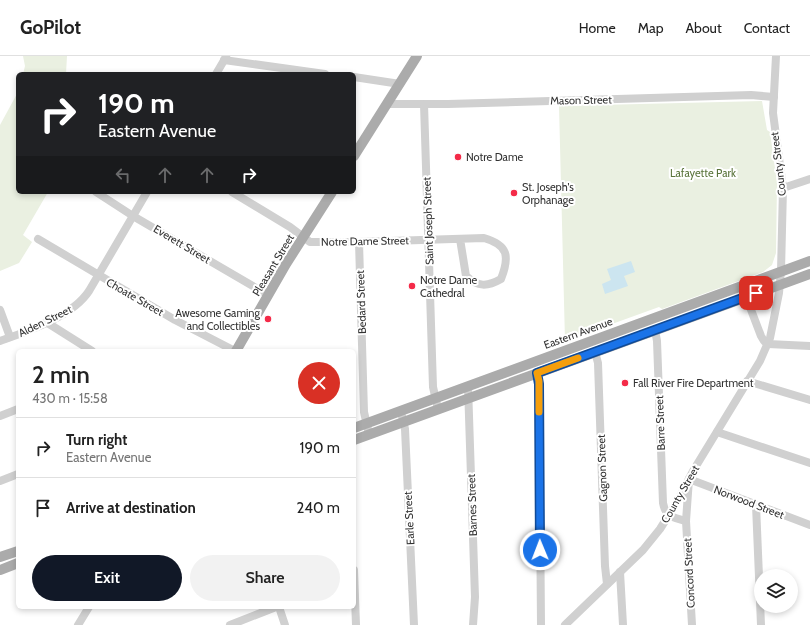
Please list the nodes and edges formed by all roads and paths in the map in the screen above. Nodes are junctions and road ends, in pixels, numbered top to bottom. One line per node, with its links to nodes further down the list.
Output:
1 (417, 56): 7 (main road)
2 (776, 56): 8 (street, County Street)
3 (226, 58): 4 (street); 5 (street)
4 (217, 72)
5 (313, 72)
6 (356, 77): 7 (street)
7 (400, 84): 9 (main road)
8 (774, 96): 10 (street, Mason Street); 13 (street, County Street)
9 (387, 104): 10 (street, Mason Street); 11 (main road)
10 (424, 104): 22 (street, Saint Joseph Street)
11 (356, 153)
12 (810, 179): 13 (street)
13 (783, 188): 25 (street, County Street)
14 (99, 194): 18 (street, Everett Street)
15 (146, 194): 18 (street, Alden Street)
16 (235, 194): 19 (street)
17 (331, 194): 19 (main road, Pleasant Street)
18 (133, 216): 27 (street, Alden Street); 30 (street, Everett Street)
19 (303, 237): 23 (street, Notre Dame Street); 30 (main road, Pleasant Street)
20 (38, 239): 27 (street, Choate Street)
21 (460, 239): 21 (street); 22 (street, Notre Dame Street)
22 (429, 240): 23 (street, Notre Dame Street); 48 (street, Saint Joseph Street)
23 (359, 242): 46 (street, Bedard Street)
24 (810, 262): 25 (main road, Eastern Avenue)
25 (781, 271): 28 (street, County Street); 29 (main road, Eastern Avenue)
26 (810, 274): 28 (main road)
27 (98, 275): 33 (street, Alden Street); 40 (street, Choate Street)
28 (780, 284): 31 (main road); 37 (street, County Street)
29 (742, 286): 31 (street); 47 (main road, Eastern Avenue)
30 (268, 295): 41 (main road, Pleasant Street)
31 (746, 297): 34 (main road); 37 (street)
32 (0, 310): 35 (street)
33 (46, 322): 35 (street, Alden Street); 39 (street)
34 (655, 330): 42 (main road); 66 (street, Barre Street)
35 (10, 337): 36 (street, Alden Street)
36 (0, 341)
37 (768, 344): 38 (street); 44 (street, County Street)
38 (810, 346)
39 (89, 349)
40 (231, 349)
41 (236, 349)
42 (595, 352): 43 (main road); 74 (street, Gagnon Street)
43 (537, 373): 49 (main road); 85 (street)
44 (747, 381): 50 (street); 58 (street, County Street)
45 (356, 386): 46 (street)
46 (364, 386): 56 (street, Bedard Street)
47 (468, 386): 48 (main road, Eastern Avenue); 49 (street, Barnes Street)
48 (435, 398): 51 (street, Saint Joseph Street); 53 (main road, Eastern Avenue)
49 (469, 398): 51 (main road); 84 (street, Barnes Street)
50 (810, 400)
51 (438, 409): 55 (main road)
52 (16, 410): 54 (street)
53 (400, 411): 55 (street, Earle Street); 56 (main road, Eastern Avenue)
54 (0, 416)
55 (404, 422): 59 (main road); 83 (street, Earle Street)
56 (366, 424): 57 (main road, Eastern Avenue); 59 (street, Bedard Street)
57 (356, 427)
58 (717, 432): 61 (street); 63 (street, County Street)
59 (369, 434): 60 (main road)
60 (356, 439)
61 (810, 463)
62 (16, 475): 64 (street)
63 (689, 479): 65 (street, Norwood Street); 66 (street, County Street); 67 (street, Concord Street)
64 (0, 481)
65 (756, 505): 68 (street, Norwood Street); 89 (street)
66 (668, 516): 67 (street); 73 (street, County Street)
67 (686, 521): 88 (street, Concord Street)
68 (810, 525)
69 (16, 551): 70 (main road)
70 (0, 557)
71 (16, 564): 72 (main road)
72 (0, 570)
73 (620, 572): 74 (street, County Street); 87 (street)
74 (607, 584): 86 (street, County Street)
75 (88, 609): 79 (street)
76 (272, 609): 80 (street)
77 (278, 609): 81 (street)
78 (355, 609): 82 (street)
79 (78, 625)
80 (230, 625)
81 (285, 625)
82 (356, 625)
83 (414, 625)
84 (473, 625)
85 (541, 625)
86 (565, 625)
87 (623, 625)
88 (692, 625)
89 (762, 625)

